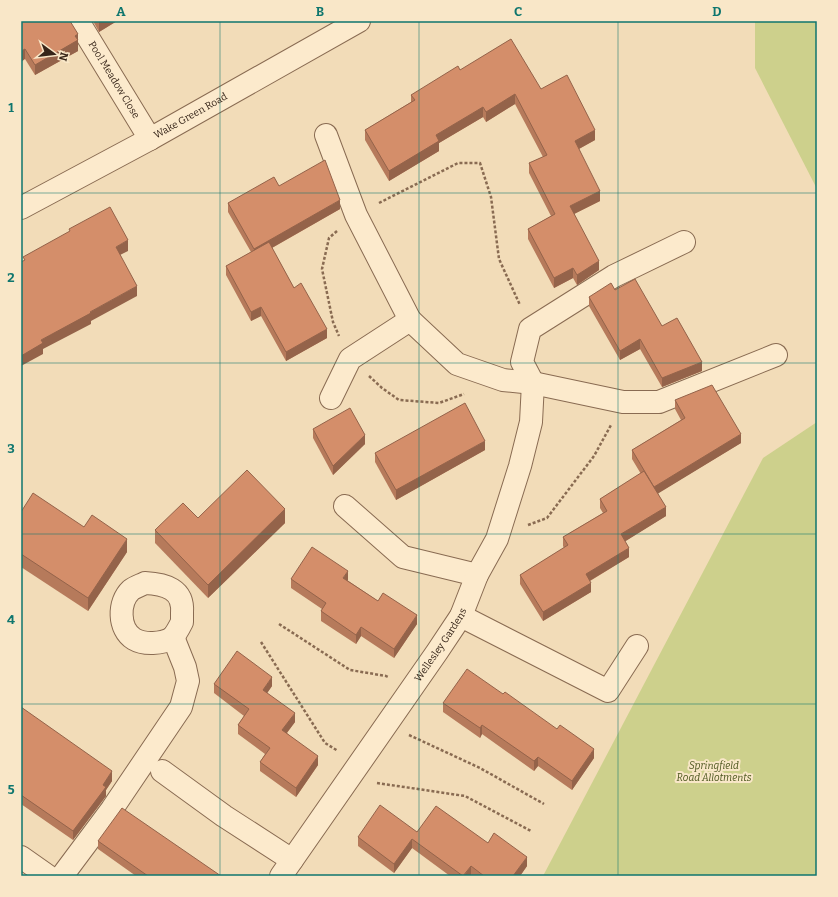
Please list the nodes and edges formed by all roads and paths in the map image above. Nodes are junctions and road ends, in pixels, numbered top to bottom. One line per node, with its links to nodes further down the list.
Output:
1 (78, 21): 4 (street, Pool Meadow Close)
2 (359, 21): 4 (street, Wake Green Road)
3 (326, 135): 7 (street)
4 (150, 139): 5 (street, Wake Green Road)
5 (21, 208)
6 (684, 242): 9 (street)
7 (410, 320): 9 (street); 10 (street)
8 (776, 355): 11 (street)
9 (532, 383): 11 (street); 13 (street, Wellesley Gardens)
10 (331, 398)
11 (623, 402): 13 (path)
12 (345, 506): 14 (street)
13 (497, 538): 14 (street, Wellesley Gardens)
14 (477, 575): 15 (street, Wellesley Gardens)
15 (461, 616): 19 (street); 20 (street, Wellesley Gardens)
16 (279, 624): 20 (path)
17 (173, 637): 29 (street)
18 (261, 642): 23 (path)
19 (637, 646)
20 (409, 693): 21 (street, Wellesley Gardens)
21 (387, 724): 23 (street, Wellesley Gardens); 24 (path)
22 (162, 771): 27 (street)
23 (354, 772): 25 (path); 27 (street, Wellesley Gardens)
24 (544, 804)
25 (531, 831)
26 (21, 857): 28 (street)
27 (289, 870)
28 (48, 876)
29 (62, 876)

